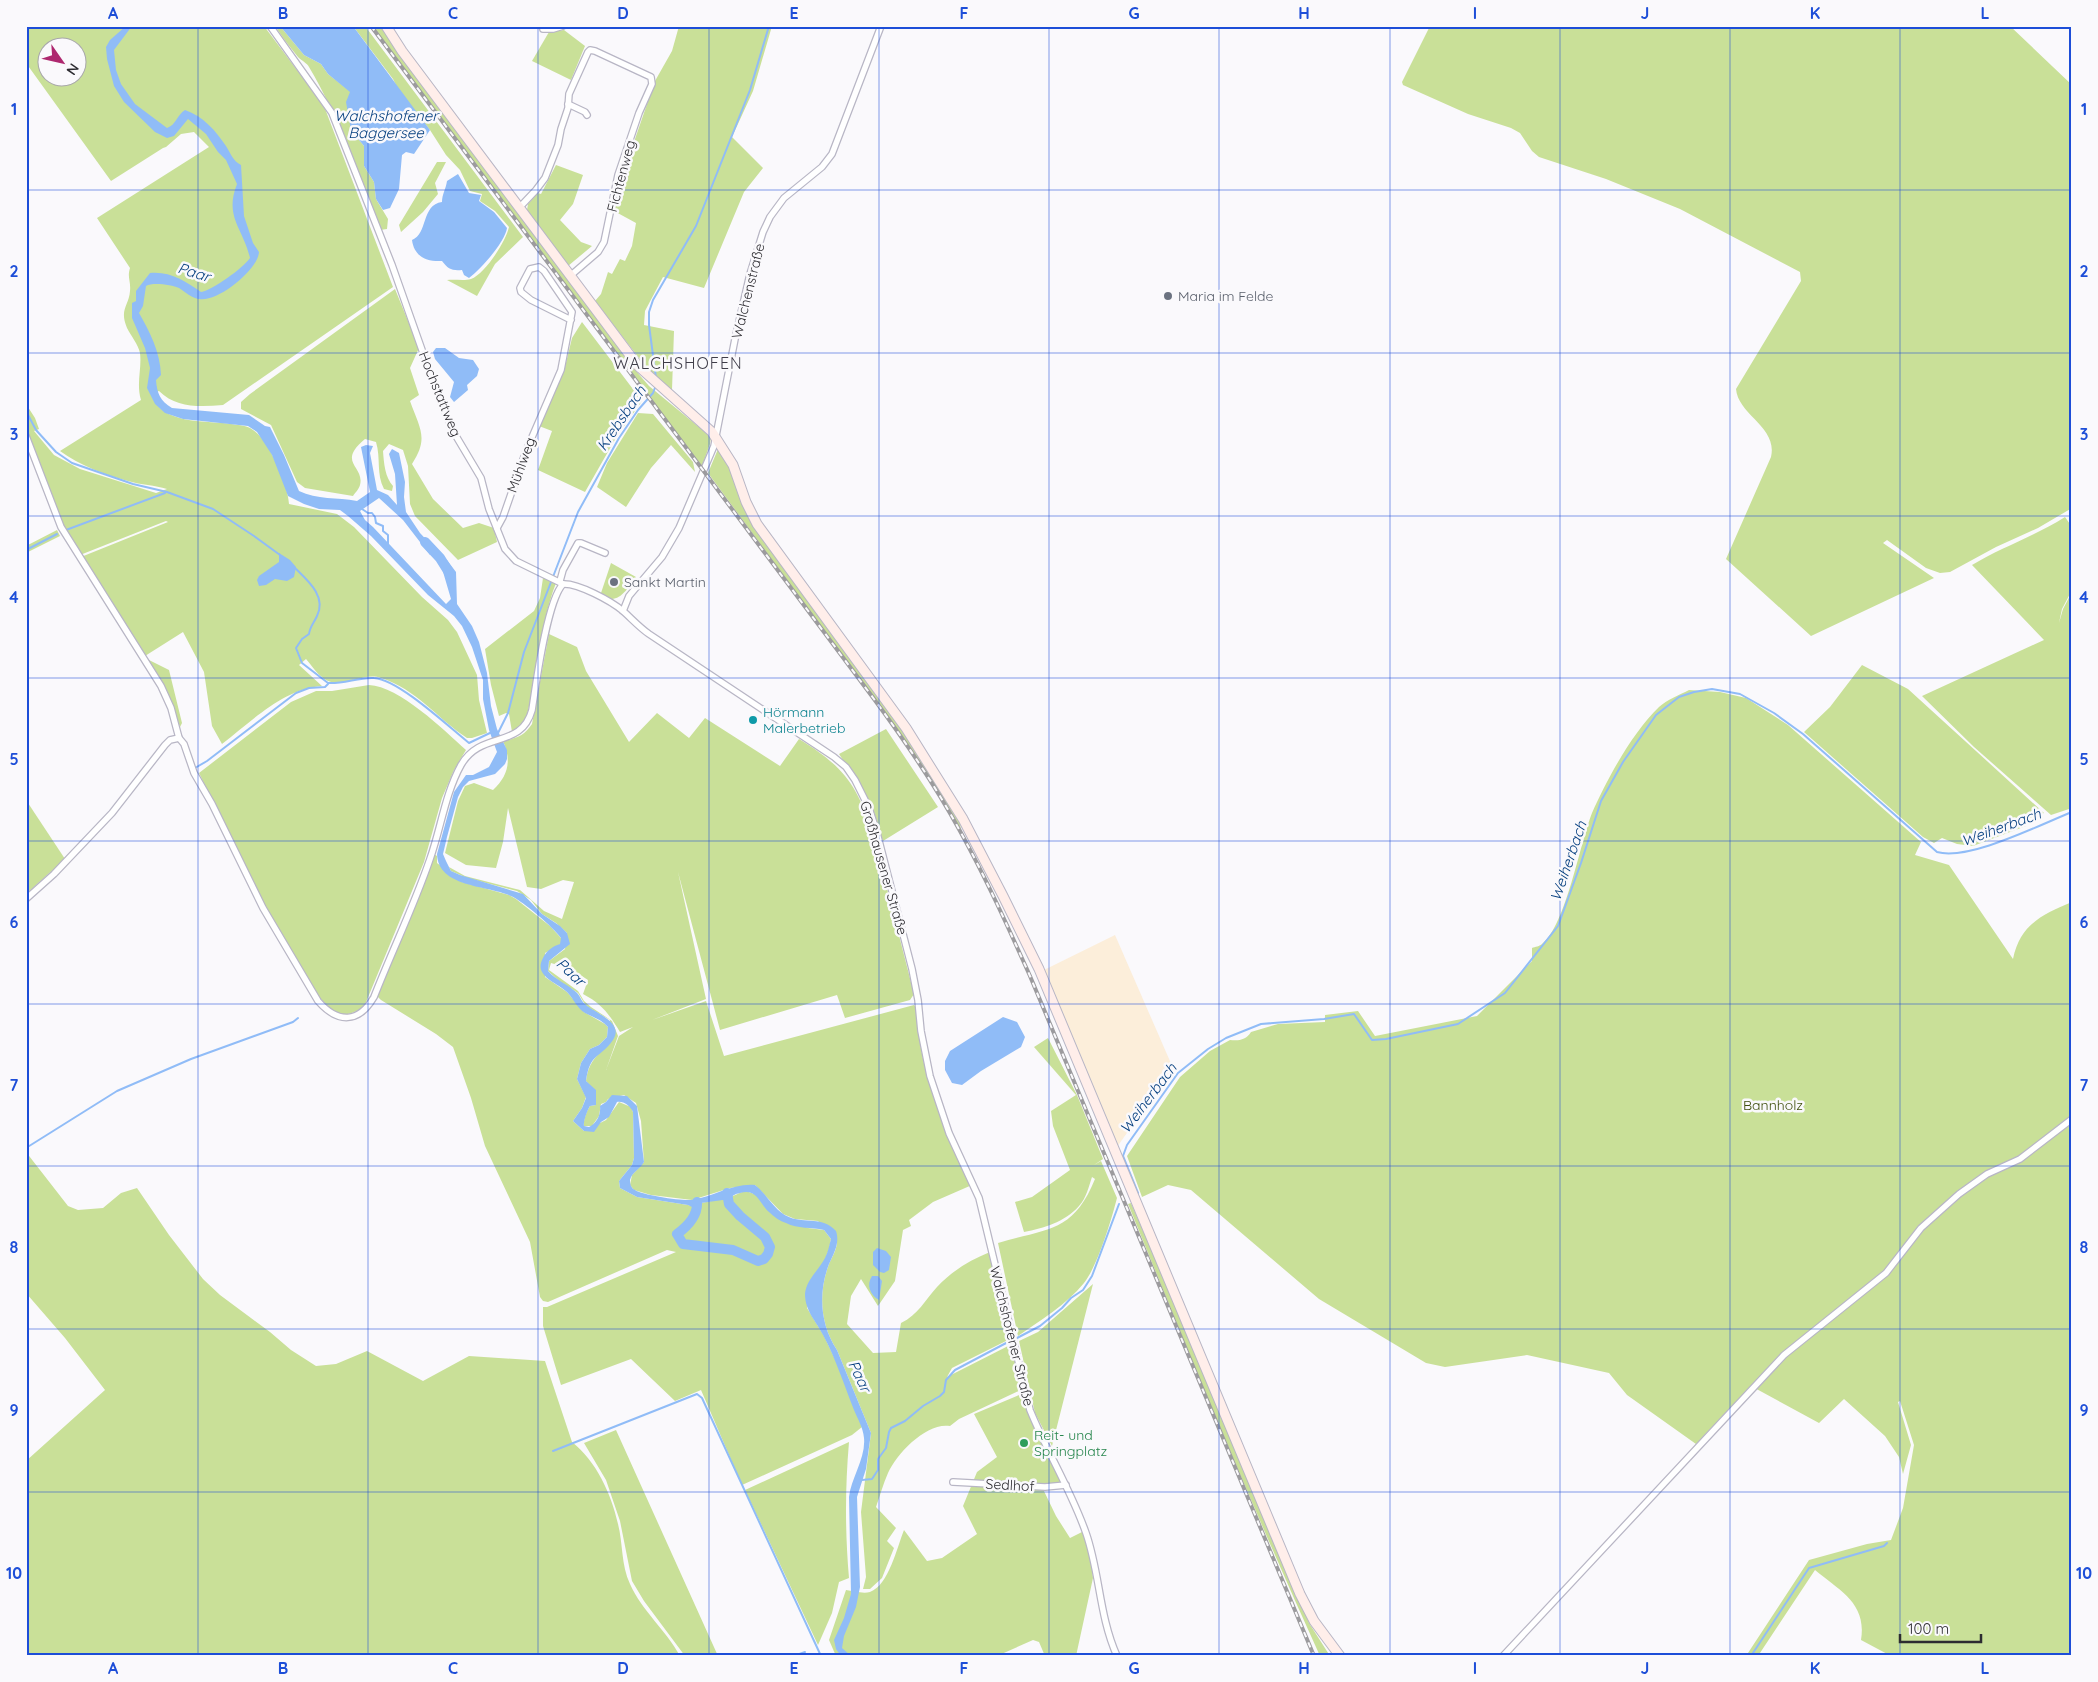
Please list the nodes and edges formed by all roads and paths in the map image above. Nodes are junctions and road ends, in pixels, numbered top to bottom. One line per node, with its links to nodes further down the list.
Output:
1 (270, 26): 13 (street, Hochstattweg)
2 (386, 26): 8 (street)
3 (563, 26): 5 (street)
4 (881, 26): 12 (street, Walchenstraße)
5 (543, 29)
6 (568, 104): 7 (street); 8 (street); 9 (street, Fichtenweg)
7 (587, 115)
8 (519, 208): 9 (street)
9 (570, 276): 12 (street)
10 (571, 320): 10 (street); 13 (street, Mühlweg)
11 (26, 436): 19 (street)
12 (716, 437): 16 (street, Walchenstraße); 26 (street)
13 (497, 528): 15 (street)
14 (605, 553): 15 (street)
15 (559, 581): 17 (street); 19 (street)
16 (629, 596): 17 (street, Walchenstraße); 18 (street, Walchenstraße)
17 (616, 606): 18 (street, Großhausener Straße)
18 (623, 611): 22 (street, Großhausener Straße)
19 (179, 738): 20 (street)
20 (26, 899)
21 (2072, 1120): 27 (street)
22 (973, 1184): 24 (street, Walchshofener Straße)
23 (953, 1482): 24 (street, Sedlhof)
24 (1066, 1486): 25 (street, Walchshofener Straße)
25 (1117, 1656)
26 (1340, 1656)
27 (1503, 1656)

